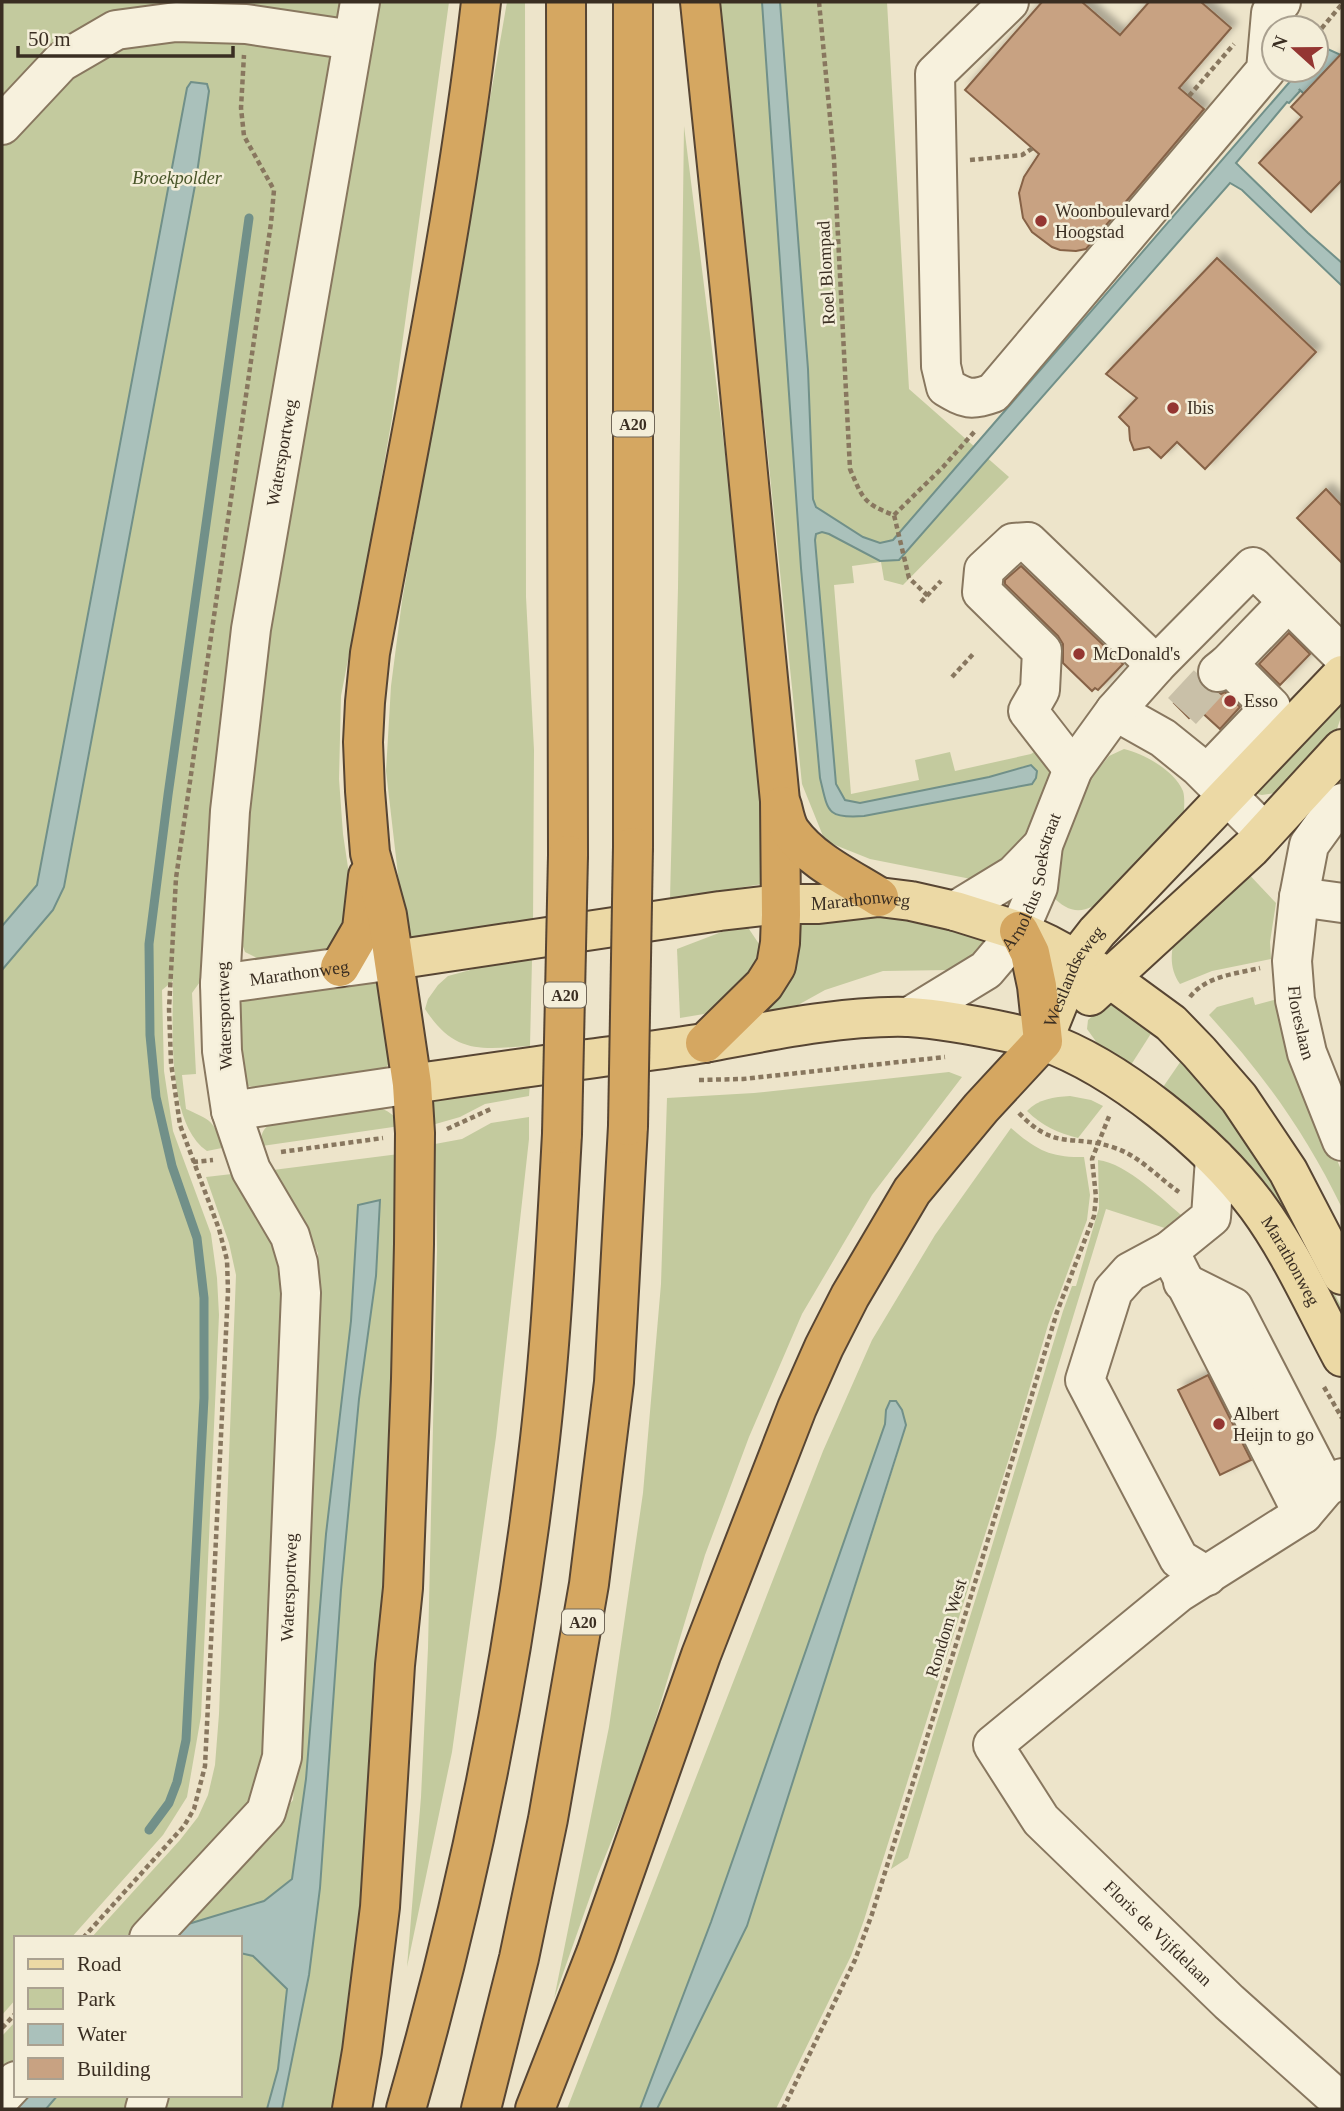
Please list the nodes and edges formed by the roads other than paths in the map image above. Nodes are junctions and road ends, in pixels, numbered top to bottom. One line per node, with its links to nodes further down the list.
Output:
1 (360, 2): 9 (street, Watersportweg)
2 (481, 2): 25 (highway)
3 (566, 2): 54 (highway, A20, bridge)
4 (633, 2): 55 (highway, A20, bridge)
5 (700, 2): 21 (highway)
6 (1009, 2): 7 (street)
7 (1267, 6)
8 (113, 16): 9 (street); 10 (street)
9 (353, 40): 36 (street, Watersportweg)
10 (2, 125)
11 (1288, 602): 12 (street, Arnoldus Soekstraat); 13 (street, Arnoldus Soekstraat); 14 (street)
12 (1185, 636): 14 (street); 15 (street, Arnoldus Soekstraat)
13 (1342, 656)
14 (1232, 659): 20 (street)
15 (1156, 665): 17 (street, Arnoldus Soekstraat); 19 (street)
16 (1342, 675): 20 (main road, Westlandseweg)
17 (1115, 711): 19 (street, Arnoldus Soekstraat); 20 (street)
18 (1342, 749): 23 (main road, Westlandseweg)
19 (1073, 769): 24 (street, Arnoldus Soekstraat)
20 (1217, 785): 23 (street); 32 (main road, Westlandseweg)
21 (780, 801): 26 (highway); 29 (highway)
22 (1342, 803): 27 (street, Floreslaan)
23 (1264, 832): 35 (main road, Westlandseweg)
24 (1043, 845): 30 (street); 31 (street, Arnoldus Soekstraat)
25 (370, 853): 33 (highway); 34 (highway)
26 (879, 897): 29 (main road, Marathonweg); 30 (main road, Marathonweg)
27 (1299, 897): 28 (street); 42 (street, Floreslaan)
28 (1342, 903)
29 (780, 905): 33 (main road, Marathonweg); 39 (highway)
30 (955, 911): 31 (main road, Marathonweg)
31 (1019, 931): 32 (main road, Marathonweg); 37 (street, Arnoldus Soekstraat); 38 (highway)
32 (1076, 958): 35 (main road, Marathonweg); 38 (main road, Westlandseweg)
33 (394, 960): 34 (street, Marathonweg); 40 (highway)
34 (340, 967): 36 (street, Marathonweg)
35 (1108, 977): 38 (main road, Westlandseweg); 45 (main road, Marathonweg)
36 (220, 984): 41 (street, Watersportweg)
37 (909, 1017): 38 (main road, Marathonweg); 39 (main road, Marathonweg)
38 (1043, 1041): 43 (main road, Marathonweg); 56 (highway)
39 (705, 1043): 40 (main road, Marathonweg)
40 (412, 1084): 41 (street, Marathonweg); 53 (highway)
41 (231, 1111): 49 (street, Watersportweg)
42 (1342, 1141)
43 (1215, 1158): 44 (street); 46 (main road, Marathonweg)
44 (1176, 1267): 47 (street); 48 (street)
45 (1342, 1275)
46 (1332, 1370)
47 (1324, 1493): 48 (street)
48 (1207, 1576): 52 (street, Floris de Vijfdelaan)
49 (151, 1936)
50 (14, 2083): 51 (street)
51 (2, 2096)
52 (1342, 2103)
53 (352, 2109)
54 (406, 2109)
55 (481, 2109)
56 (535, 2109)

